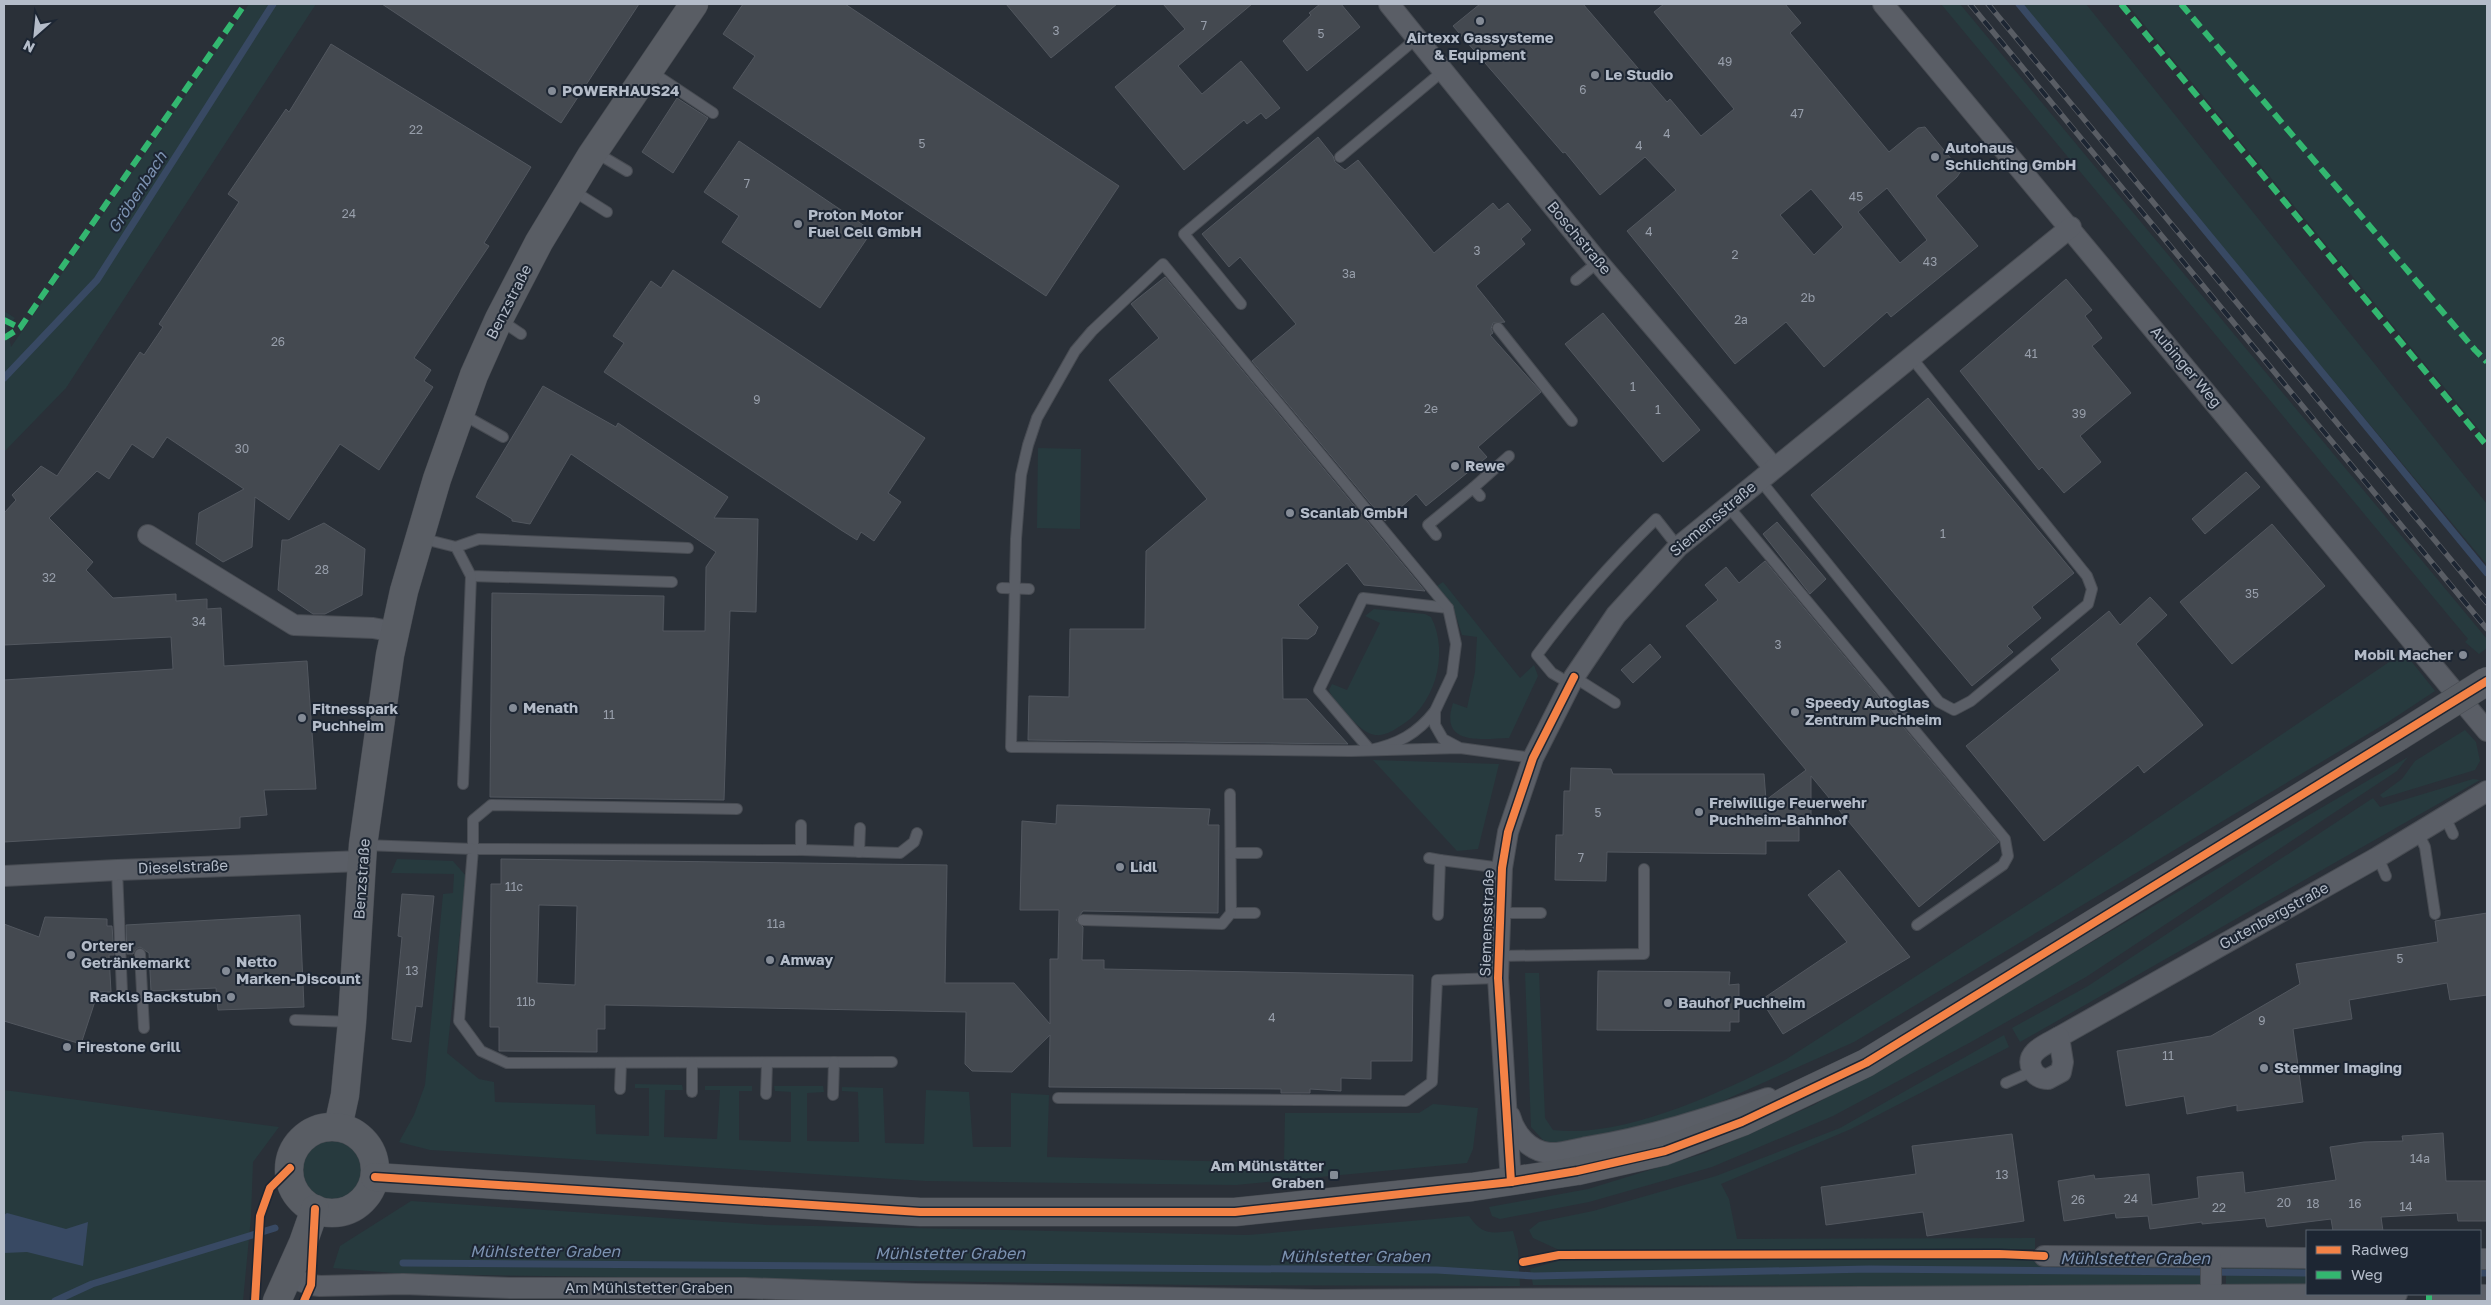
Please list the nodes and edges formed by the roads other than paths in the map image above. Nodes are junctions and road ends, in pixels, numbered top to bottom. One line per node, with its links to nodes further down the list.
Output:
1 (694, 4): 5 (street, Benzstraße)
2 (1388, 4): 4 (street, Boschstraße)
3 (1883, 4): 13 (street, Aubinger Weg)
4 (1417, 38): 6 (street, Boschstraße); 16 (lane)
5 (649, 70): 7 (lane); 8 (street, Benzstraße)
6 (1444, 70): 9 (lane); 14 (street, Boschstraße)
7 (713, 113)
8 (594, 151): 10 (lane); 11 (street, Benzstraße)
9 (1340, 157)
10 (627, 171)
11 (570, 188): 12 (lane); 19 (street, Benzstraße)
12 (607, 212)
13 (2071, 227): 18 (street, Siemensstraße); 44 (street, Aubinger Weg)
14 (1598, 262): 15 (lane); 23 (street, Boschstraße)
15 (1576, 280)
16 (1241, 304)
17 (1498, 328): 20 (lane)
18 (1911, 358): 23 (street, Siemensstraße); 23 (lane)
19 (459, 413): 21 (lane); 29 (street, Benzstraße)
20 (1572, 421)
21 (503, 438)
22 (1509, 456): 24 (lane)
23 (1767, 474): 26 (street, Siemensstraße)
24 (1473, 488): 25 (lane); 28 (lane)
25 (1480, 496)
26 (1728, 506): 31 (street, Siemensstraße); 75 (lane)
27 (148, 535): 39 (street)
28 (1436, 535)
29 (419, 537): 30 (lane); 39 (street, Benzstraße)
30 (456, 547): 32 (lane); 33 (lane)
31 (1678, 547): 40 (street, Siemensstraße); 40 (lane)
32 (688, 548)
33 (471, 576): 34 (lane); 48 (lane)
34 (672, 582)
35 (1002, 588): 36 (lane)
36 (1014, 588): 37 (lane); 38 (lane); 46 (lane)
37 (1029, 589)
38 (1448, 608): 43 (lane); 46 (lane)
39 (395, 632): 59 (street, Benzstraße)
40 (1572, 681): 42 (lane); 47 (street, Siemensstraße)
41 (2487, 681): 86 (street, bridge)
42 (1615, 704)
43 (1435, 711): 45 (lane); 46 (lane)
44 (2487, 731)
45 (1460, 748): 46 (lane); 47 (lane)
46 (1370, 750)
47 (1533, 758): 63 (street, Siemensstraße)
48 (464, 784)
49 (2487, 791): 55 (street, Gutenbergstraße)
50 (1230, 794): 60 (lane)
51 (736, 809): 56 (lane)
52 (801, 825): 57 (lane)
53 (860, 828): 58 (lane)
54 (917, 832): 58 (lane)
55 (2418, 833): 62 (street, Gutenbergstraße); 72 (lane)
56 (473, 848): 57 (lane); 59 (lane); 87 (lane)
57 (801, 850): 58 (lane)
58 (859, 852)
59 (363, 853): 65 (street, Dieselstraße); 81 (street, Benzstraße)
60 (1231, 853): 61 (lane); 68 (lane)
61 (1257, 853)
62 (2378, 857): 67 (lane); 83 (street, Gutenbergstraße)
63 (1502, 868): 70 (street, Siemensstraße); 73 (lane)
64 (1644, 869): 77 (lane)
65 (117, 870): 66 (street, Dieselstraße); 79 (lane)
66 (4, 876)
67 (2386, 876)
68 (1231, 913): 69 (lane); 74 (lane)
69 (1255, 913)
70 (1499, 913): 71 (lane); 77 (street, Siemensstraße)
71 (1541, 913)
72 (2435, 914)
73 (1438, 916)
74 (1083, 920)
75 (1917, 925)
76 (140, 954): 82 (lane)
77 (1498, 956): 78 (street, Siemensstraße)
78 (1498, 978): 96 (lane); 97 (street, Siemensstraße)
79 (122, 992)
80 (295, 1020): 81 (lane)
81 (352, 1022): 98 (street, Benzstraße)
82 (144, 1028)
83 (2059, 1037): 90 (street, Gutenbergstraße); 90 (street)
84 (834, 1062): 85 (lane); 89 (lane); 95 (lane)
85 (892, 1062)
86 (1866, 1062): 97 (street); 100 (street)
87 (621, 1063): 88 (lane); 92 (lane)
88 (692, 1063): 89 (lane); 93 (lane)
89 (767, 1063): 94 (lane)
90 (2033, 1071): 91 (lane)
91 (2006, 1083)
92 (620, 1089)
93 (692, 1092)
94 (766, 1094)
95 (833, 1095)
96 (1058, 1098)
97 (1507, 1106): 100 (street, Siemensstraße)
98 (338, 1127): 99 (street); 101 (street)
99 (375, 1176): 100 (street); 101 (street)
100 (1511, 1182)
101 (315, 1209): 105 (street)
102 (2044, 1256): 104 (street)
103 (2306, 1258): 104 (street)
104 (2211, 1259): 106 (street)
105 (289, 1277): 108 (street, Am Mühlstetter Graben); 111 (street)
106 (2211, 1294): 107 (street, Am Mühlstetter Graben); 110 (street, Am Mühlstetter Graben)
107 (2306, 1294)
108 (916, 1298): 109 (street, Am Mühlstetter Graben)
109 (1201, 1300): 110 (street, Am Mühlstetter Graben)
110 (1527, 1300)
111 (277, 1301)

